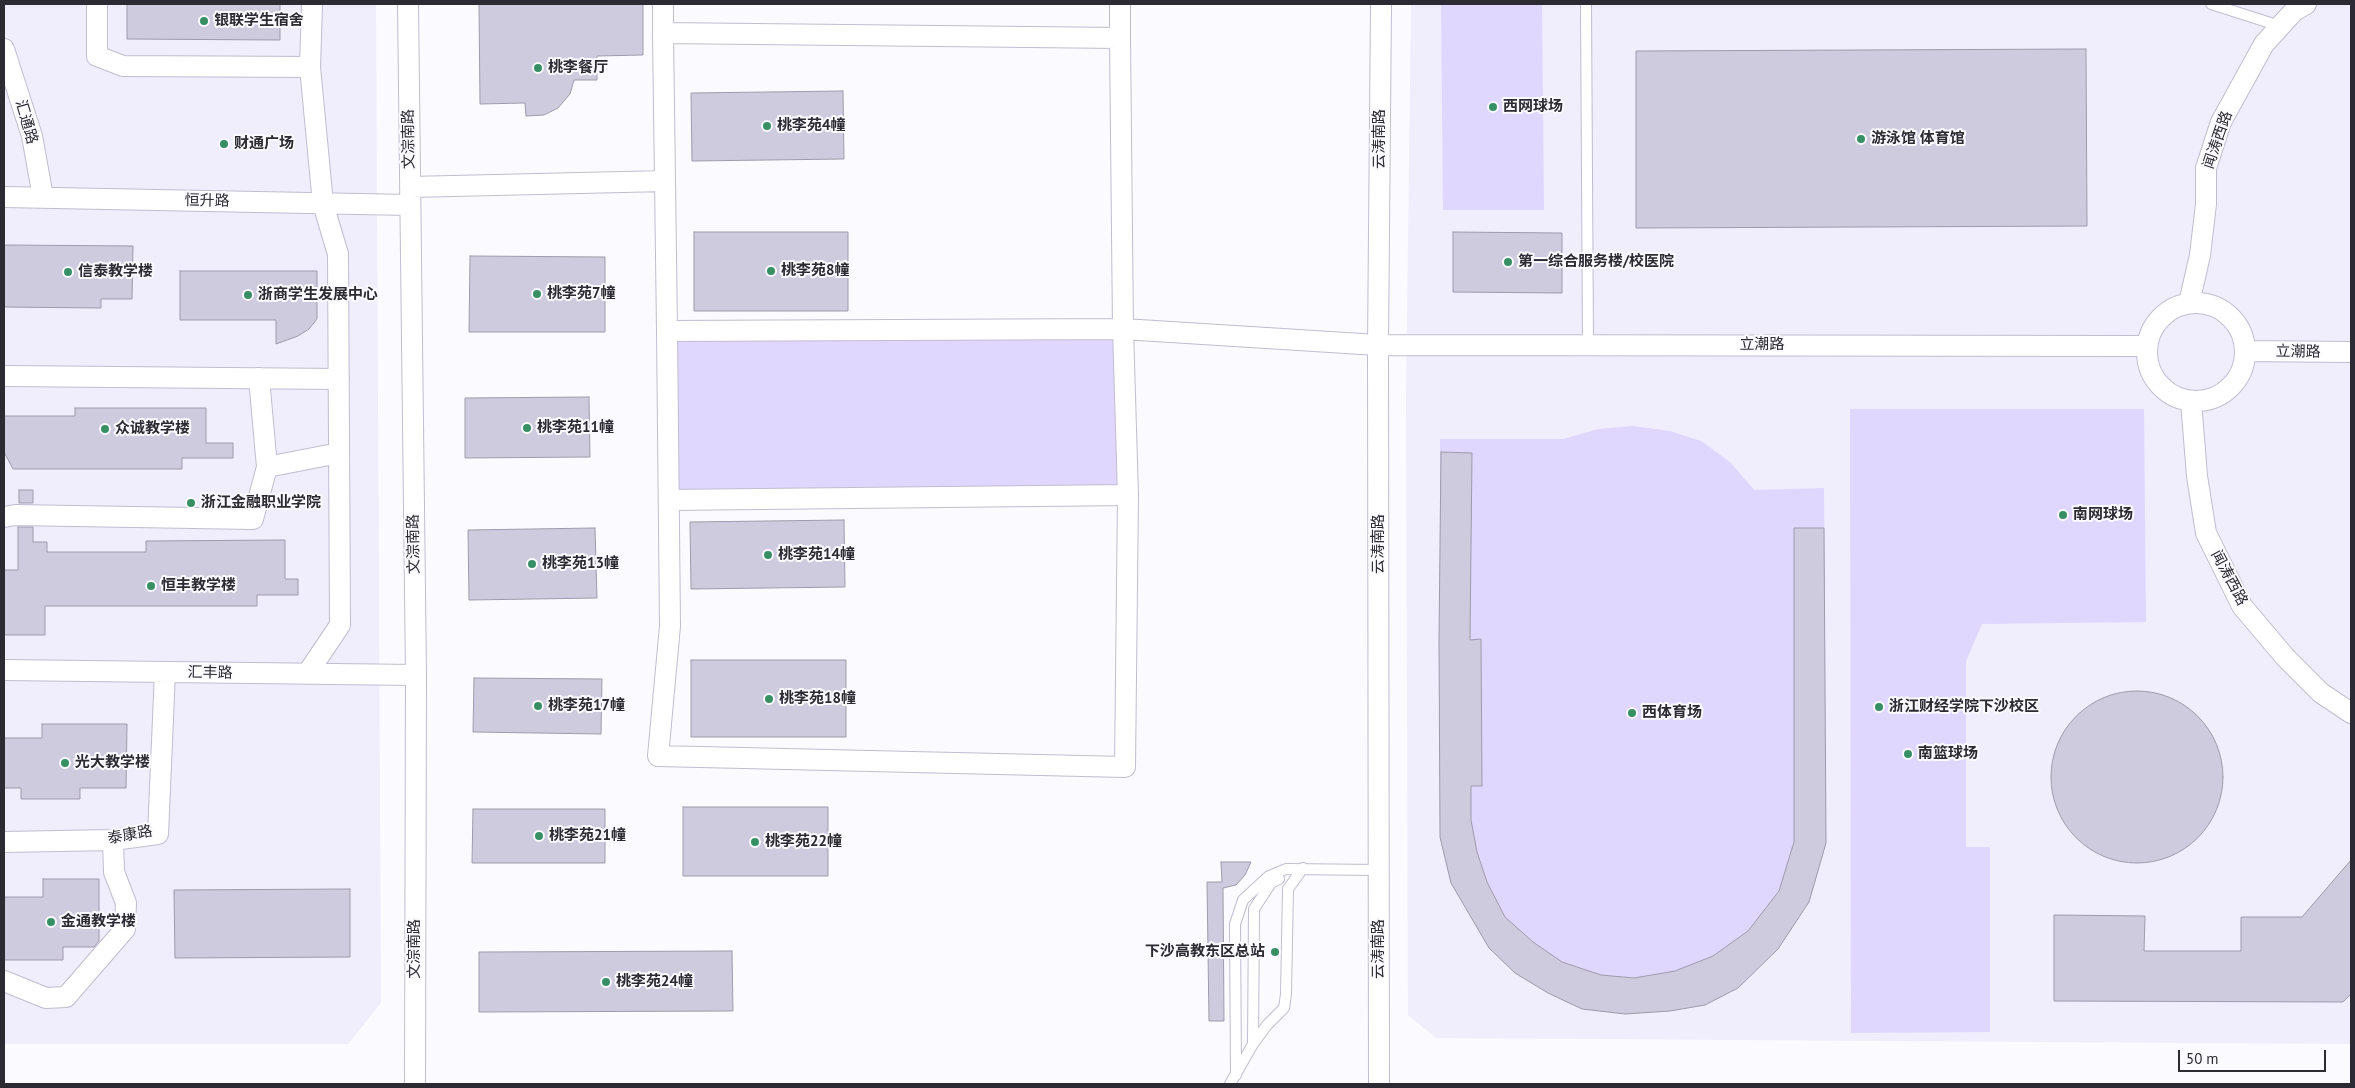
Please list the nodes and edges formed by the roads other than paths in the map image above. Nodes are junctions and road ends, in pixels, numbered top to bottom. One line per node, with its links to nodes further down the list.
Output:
1 (97, 4): 14 (street)
2 (312, 4): 14 (street)
3 (408, 4): 16 (street, 文淙南路)
4 (663, 4): 11 (street)
5 (1120, 4): 12 (street)
6 (1381, 4): 23 (street, 云涛南路)
7 (1586, 4): 24 (lane)
8 (2211, 4): 10 (lane)
9 (2306, 4): 10 (street, 闻涛西路)
10 (2280, 26): 20 (street, 闻涛西路)
11 (663, 33): 12 (street); 15 (street)
12 (1120, 38): 21 (street)
13 (4, 49): 18 (street, 汇通路)
14 (310, 67): 19 (street)
15 (665, 181): 16 (street, 恒升路); 22 (street)
16 (410, 196): 19 (street, 恒升路); 40 (street, 文淙南路)
17 (4, 197): 18 (street, 恒升路)
18 (43, 197): 19 (street, 恒升路)
19 (323, 204): 30 (street)
20 (2189, 303): 25 (street); 26 (street)
21 (1123, 329): 22 (street, 立潮路); 23 (street, 立潮路); 34 (street)
22 (667, 331): 35 (street)
23 (1378, 345): 24 (street, 立潮路); 45 (street, 云涛南路)
24 (1588, 345): 25 (street, 立潮路)
25 (2146, 346): 31 (street)
26 (2245, 351): 27 (street, 立潮路); 31 (street)
27 (2351, 352)
28 (4, 376): 29 (street)
29 (259, 378): 30 (street); 33 (street)
30 (339, 379): 32 (street)
31 (2191, 401): 41 (street, 闻涛西路)
32 (339, 453): 33 (street); 39 (street)
33 (267, 467): 36 (street)
34 (1128, 495): 35 (street); 35 (street)
35 (669, 500)
36 (4, 517)
37 (4, 670): 38 (street, 汇丰路)
38 (165, 672): 39 (street, 汇丰路); 42 (street, 泰康路)
39 (307, 674): 40 (street, 汇丰路)
40 (416, 675): 49 (street, 文淙南路)
41 (2351, 713)
42 (113, 840): 43 (street, 泰康路); 46 (street)
43 (4, 842)
44 (1303, 868): 45 (lane); 47 (lane); 47 (lane); 48 (lane)
45 (1379, 870): 51 (street, 云涛南路)
46 (4, 981)
47 (1253, 1044): 48 (lane)
48 (1236, 1074): 50 (lane)
49 (415, 1084)
50 (1230, 1084)
51 (1379, 1084)

